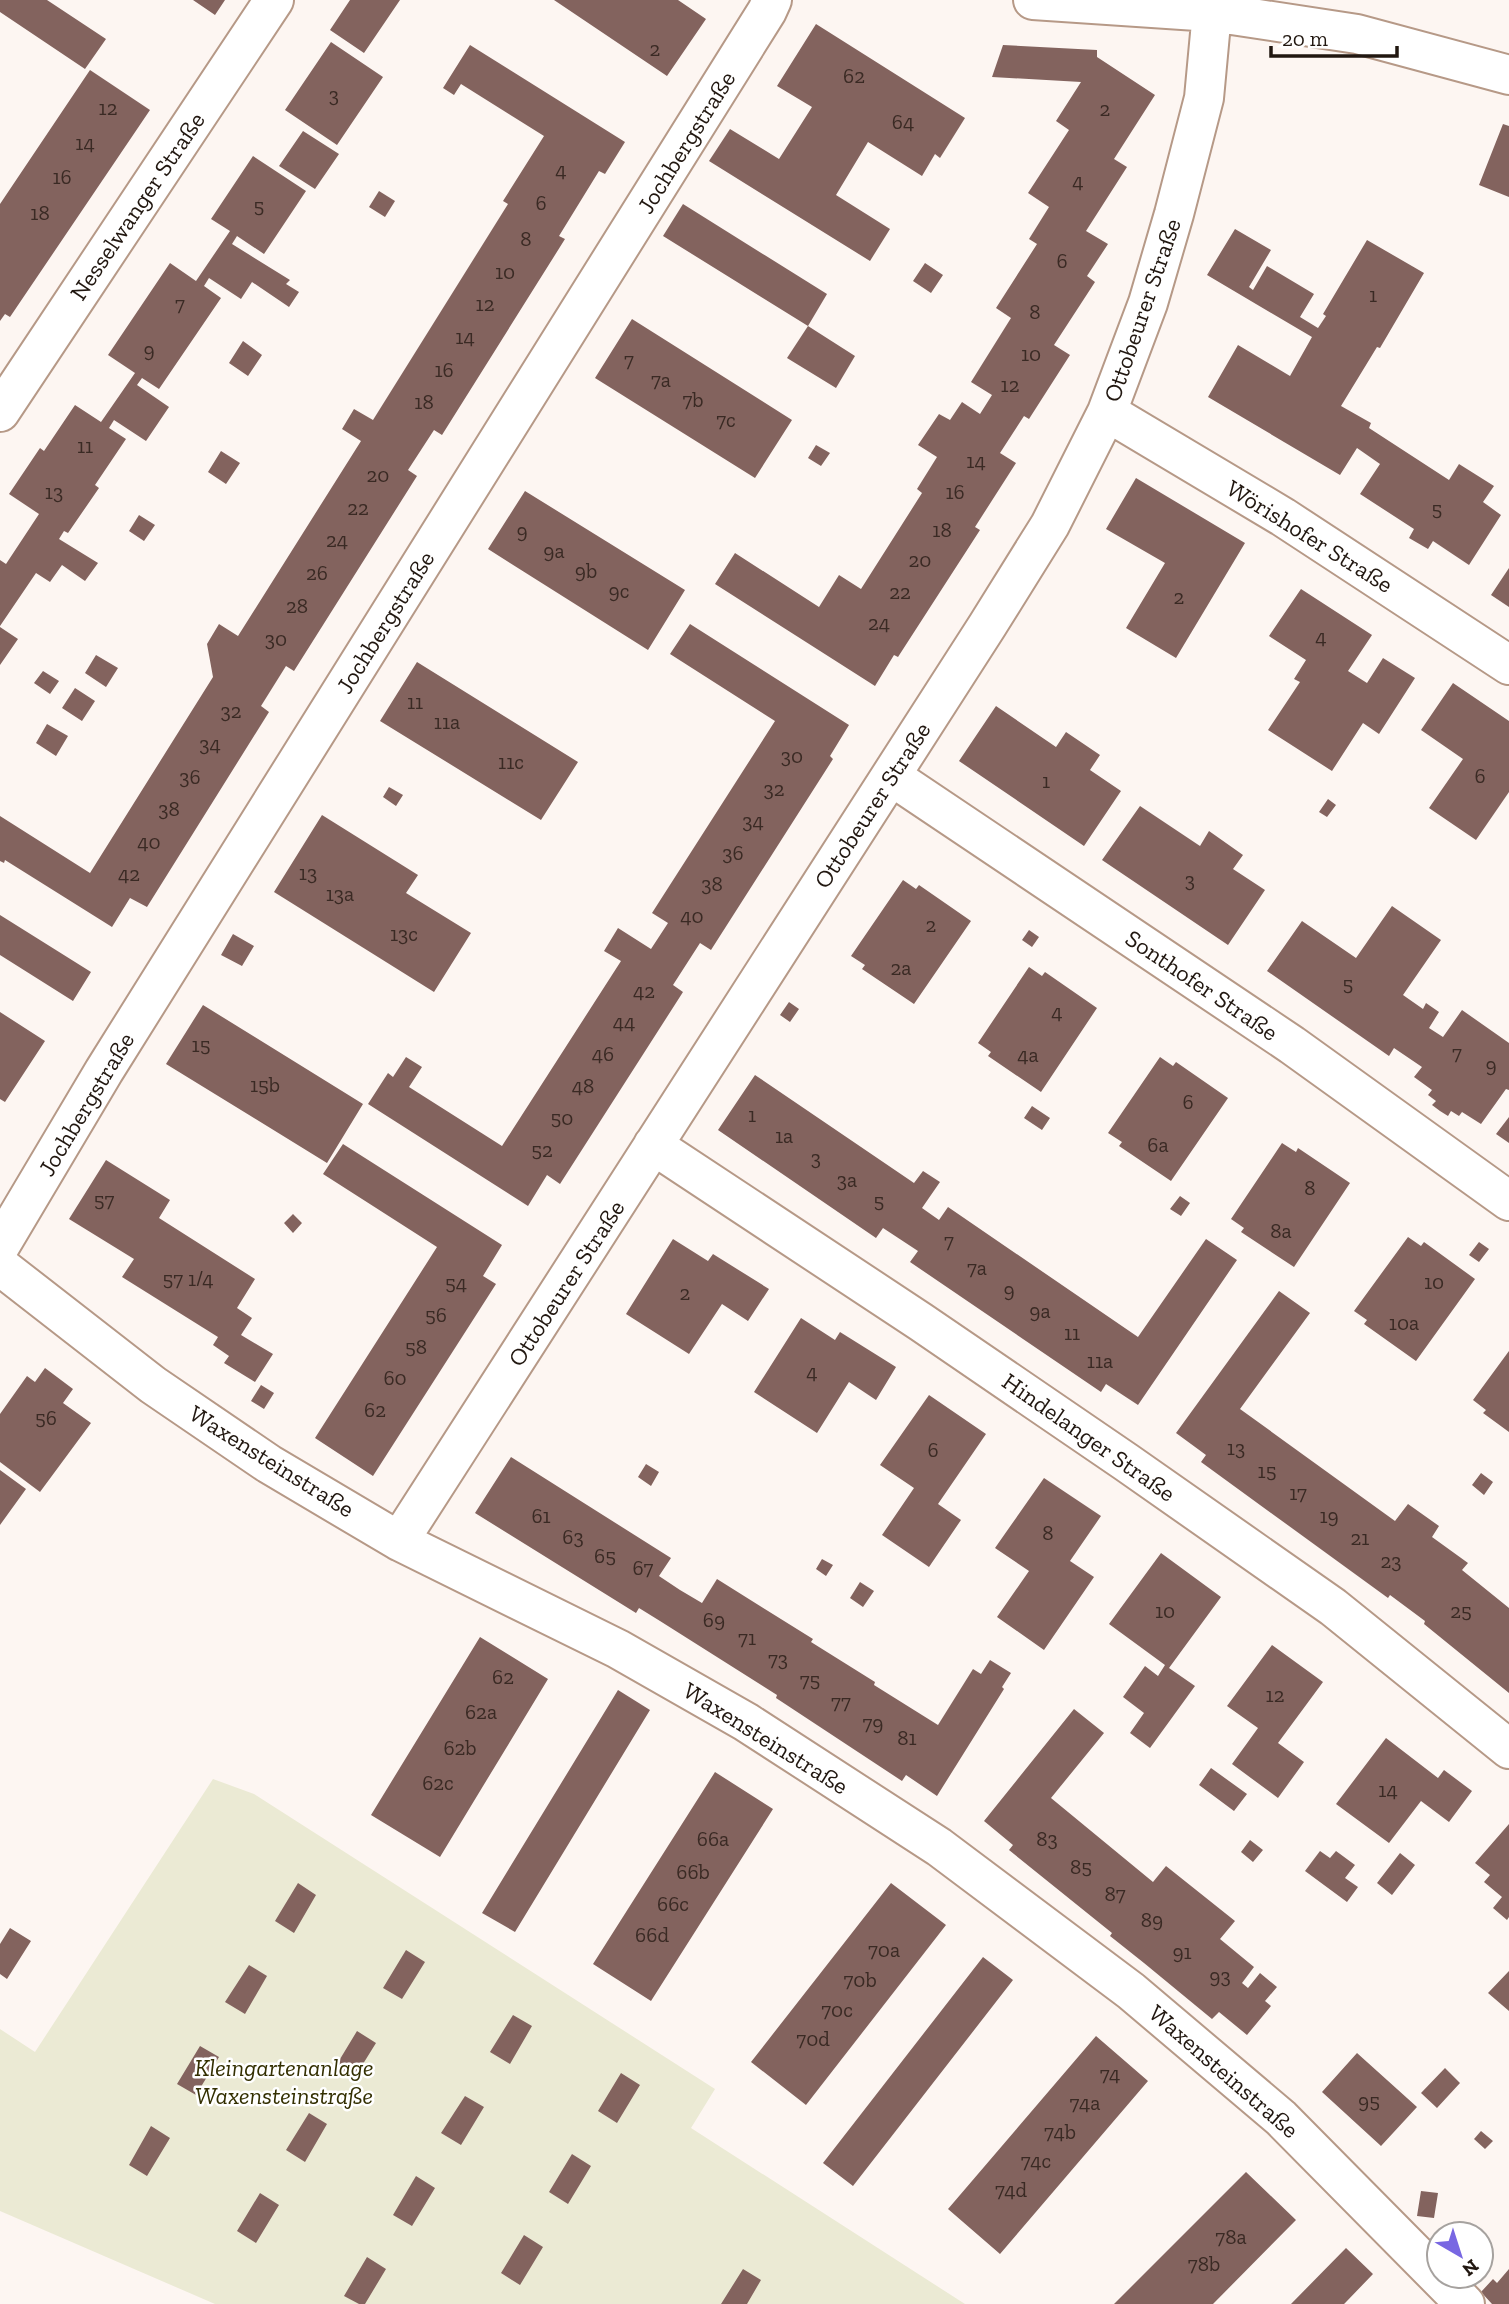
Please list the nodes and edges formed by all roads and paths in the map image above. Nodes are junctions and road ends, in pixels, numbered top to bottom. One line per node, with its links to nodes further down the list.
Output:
1 (274, 0): 6 (street, Nesselwanger Straße)
2 (772, 0): 12 (street, Jochbergstraße)
3 (1033, 0): 4 (street)
4 (1212, 12): 5 (street); 7 (street, Ottobeurer Straße)
5 (1509, 75)
6 (0, 412)
7 (1107, 412): 8 (street, Wörishofer Straße); 9 (street, Ottobeurer Straße)
8 (1509, 665)
9 (891, 776): 10 (street, Ottobeurer Straße); 11 (street, Sonthofer Straße)
10 (653, 1145): 14 (street, Ottobeurer Straße); 15 (street, Hindelanger Straße)
11 (1509, 1201)
12 (0, 1246)
13 (0, 1266): 14 (street, Waxensteinstraße)
14 (399, 1541): 16 (street, Waxensteinstraße)
15 (1509, 1749)
16 (1465, 2304)

